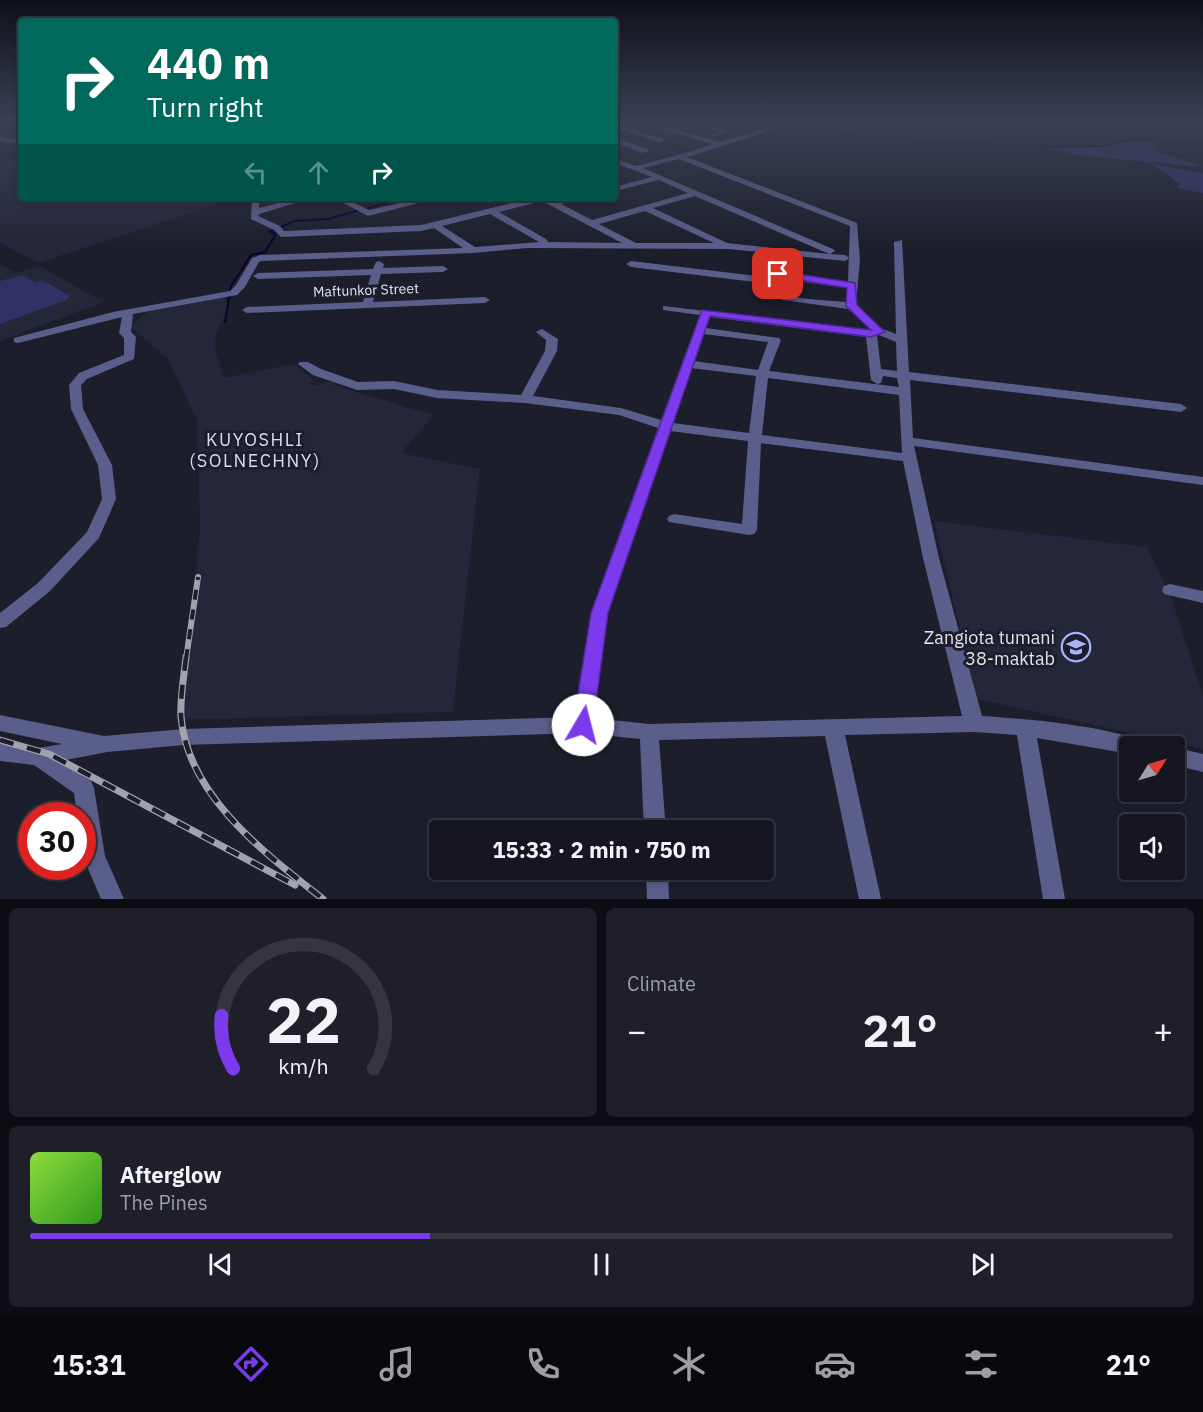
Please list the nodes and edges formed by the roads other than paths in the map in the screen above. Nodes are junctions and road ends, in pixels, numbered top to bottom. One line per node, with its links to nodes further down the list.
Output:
1 (657, 163): 4 (street)
2 (696, 163): 29 (street)
3 (618, 164): 4 (street)
4 (636, 168): 5 (street)
5 (659, 178): 6 (street); 7 (street)
6 (618, 188)
7 (694, 194): 16 (street); 29 (street)
8 (256, 201): 18 (street)
9 (297, 201): 18 (street)
10 (344, 201): 11 (street)
11 (410, 201)
12 (523, 201): 17 (street)
13 (550, 201): 15 (street)
14 (563, 201): 15 (street)
15 (554, 203): 19 (street)
16 (646, 208): 19 (street); 25 (street)
17 (492, 211): 20 (street); 22 (street)
18 (255, 212): 23 (street)
19 (592, 223): 24 (street)
20 (435, 225): 23 (street); 26 (street)
21 (899, 242): 46 (street)
22 (544, 245): 24 (street); 26 (street)
23 (275, 246): 28 (street); 40 (street)
24 (634, 246): 25 (street)
25 (728, 246): 27 (street)
26 (473, 250): 28 (street)
27 (783, 251): 29 (street); 34 (street)
28 (382, 254): 32 (street)
29 (850, 258): 34 (street)
30 (631, 264): 37 (street)
31 (442, 269): 32 (street)
32 (376, 272): 33 (street); 36 (street)
33 (258, 276)
34 (852, 286): 37 (street)
35 (485, 300): 36 (street, Maftunkor Street)
36 (367, 305): 39 (street, Maftunkor Street)
37 (851, 306): 44 (street)
38 (667, 308): 41 (street)
39 (247, 310)
40 (128, 313): 45 (street); 64 (street)
41 (706, 313): 42 (street); 44 (street)
42 (700, 330): 48 (street); 50 (street)
43 (542, 332): 54 (street)
44 (875, 333): 46 (street); 49 (street)
45 (18, 340)
46 (901, 340): 51 (street)
47 (304, 364): 54 (street)
48 (687, 364): 50 (street); 56 (street)
49 (876, 372): 51 (street); 52 (street)
50 (762, 375): 52 (street); 57 (street)
51 (903, 375): 53 (street); 55 (street)
52 (878, 388): 53 (street)
53 (906, 392): 58 (street)
54 (525, 399): 56 (street)
55 (1181, 408)
56 (665, 426): 57 (street); 67 (street)
57 (754, 437): 59 (street); 61 (street)
58 (908, 441): 59 (street); 60 (street)
59 (909, 458): 66 (street)
60 (1203, 481)
61 (674, 519)
62 (1170, 590): 63 (street)
63 (1203, 597)
64 (0, 622)
65 (0, 723): 72 (street)
66 (974, 724): 68 (street); 69 (street)
67 (583, 725): 70 (street); 72 (street)
68 (833, 727): 70 (street); 81 (street)
69 (1025, 727): 71 (street); 82 (street)
70 (649, 732): 77 (street)
71 (1119, 743)
72 (107, 744): 74 (street)
73 (0, 752): 74 (street)
74 (38, 756): 79 (street)
75 (1185, 759): 76 (street)
76 (1203, 763)
77 (654, 820)
78 (657, 880): 80 (street)
79 (113, 899)
80 (658, 899)
81 (870, 899)
82 (1054, 899)

